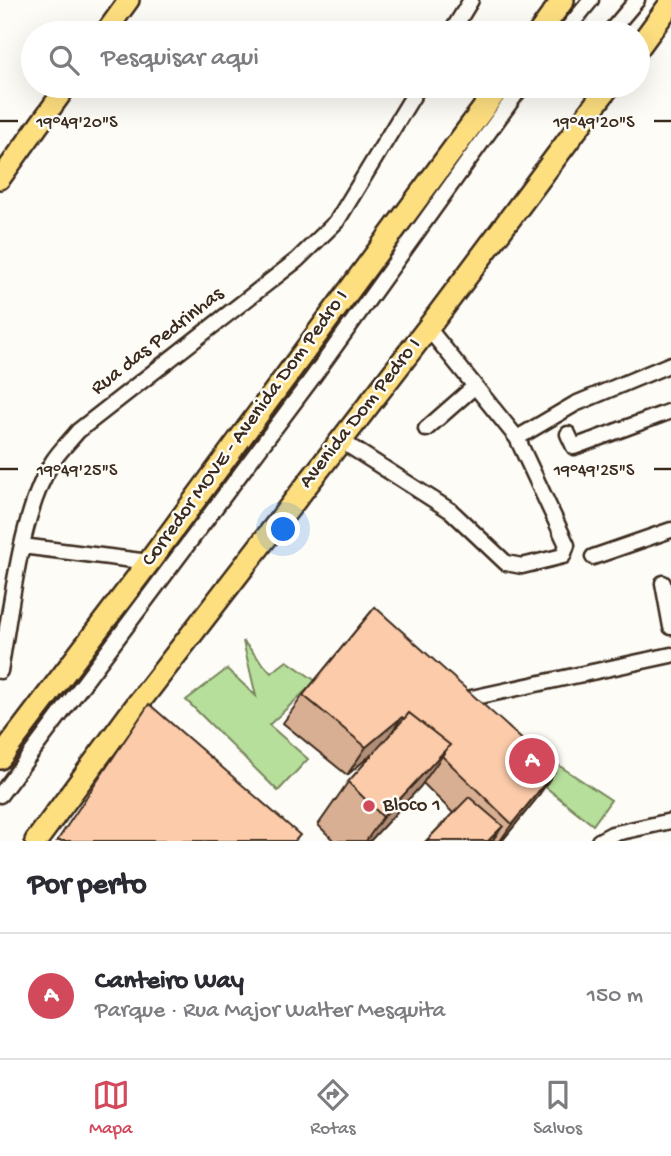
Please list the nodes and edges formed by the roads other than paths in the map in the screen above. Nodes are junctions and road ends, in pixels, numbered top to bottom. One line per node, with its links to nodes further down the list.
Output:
1 (129, 0): 10 (main road)
2 (471, 0): 11 (street)
3 (563, 0): 12 (highway)
4 (591, 0): 9 (street)
5 (604, 0): 9 (street)
6 (624, 0): 14 (street)
7 (637, 0): 15 (street)
8 (671, 3): 16 (highway)
9 (576, 18): 13 (street)
10 (114, 21)
11 (458, 21)
12 (548, 21)
13 (574, 21)
14 (614, 21)
15 (619, 21)
16 (650, 32)
17 (58, 98): 22 (main road)
18 (412, 98): 32 (street, Rua das Pedrinhas)
19 (491, 98): 34 (highway)
20 (513, 98): 41 (street, Corredor MOVE - Avenida Dom Pedro I)
21 (600, 98): 23 (highway, Avenida Dom Pedro I)
22 (0, 179)
23 (428, 328): 25 (street); 30 (highway, Avenida Dom Pedro I)
24 (671, 364): 29 (street)
25 (475, 386): 27 (street); 29 (street)
26 (671, 411): 28 (street)
27 (426, 429)
28 (568, 435)
29 (517, 438): 30 (street)
30 (340, 440): 43 (highway, Avenida Dom Pedro I)
31 (671, 530): 33 (street)
32 (22, 546): 34 (street); 38 (street, Rua das Pedrinhas)
33 (593, 557)
34 (149, 562): 40 (highway)
35 (663, 583): 36 (street)
36 (671, 627)
37 (671, 655): 39 (street)
38 (0, 671)
39 (462, 700)
40 (0, 758)
41 (0, 795)
42 (671, 821): 44 (street)
43 (36, 841)
44 (599, 841)

